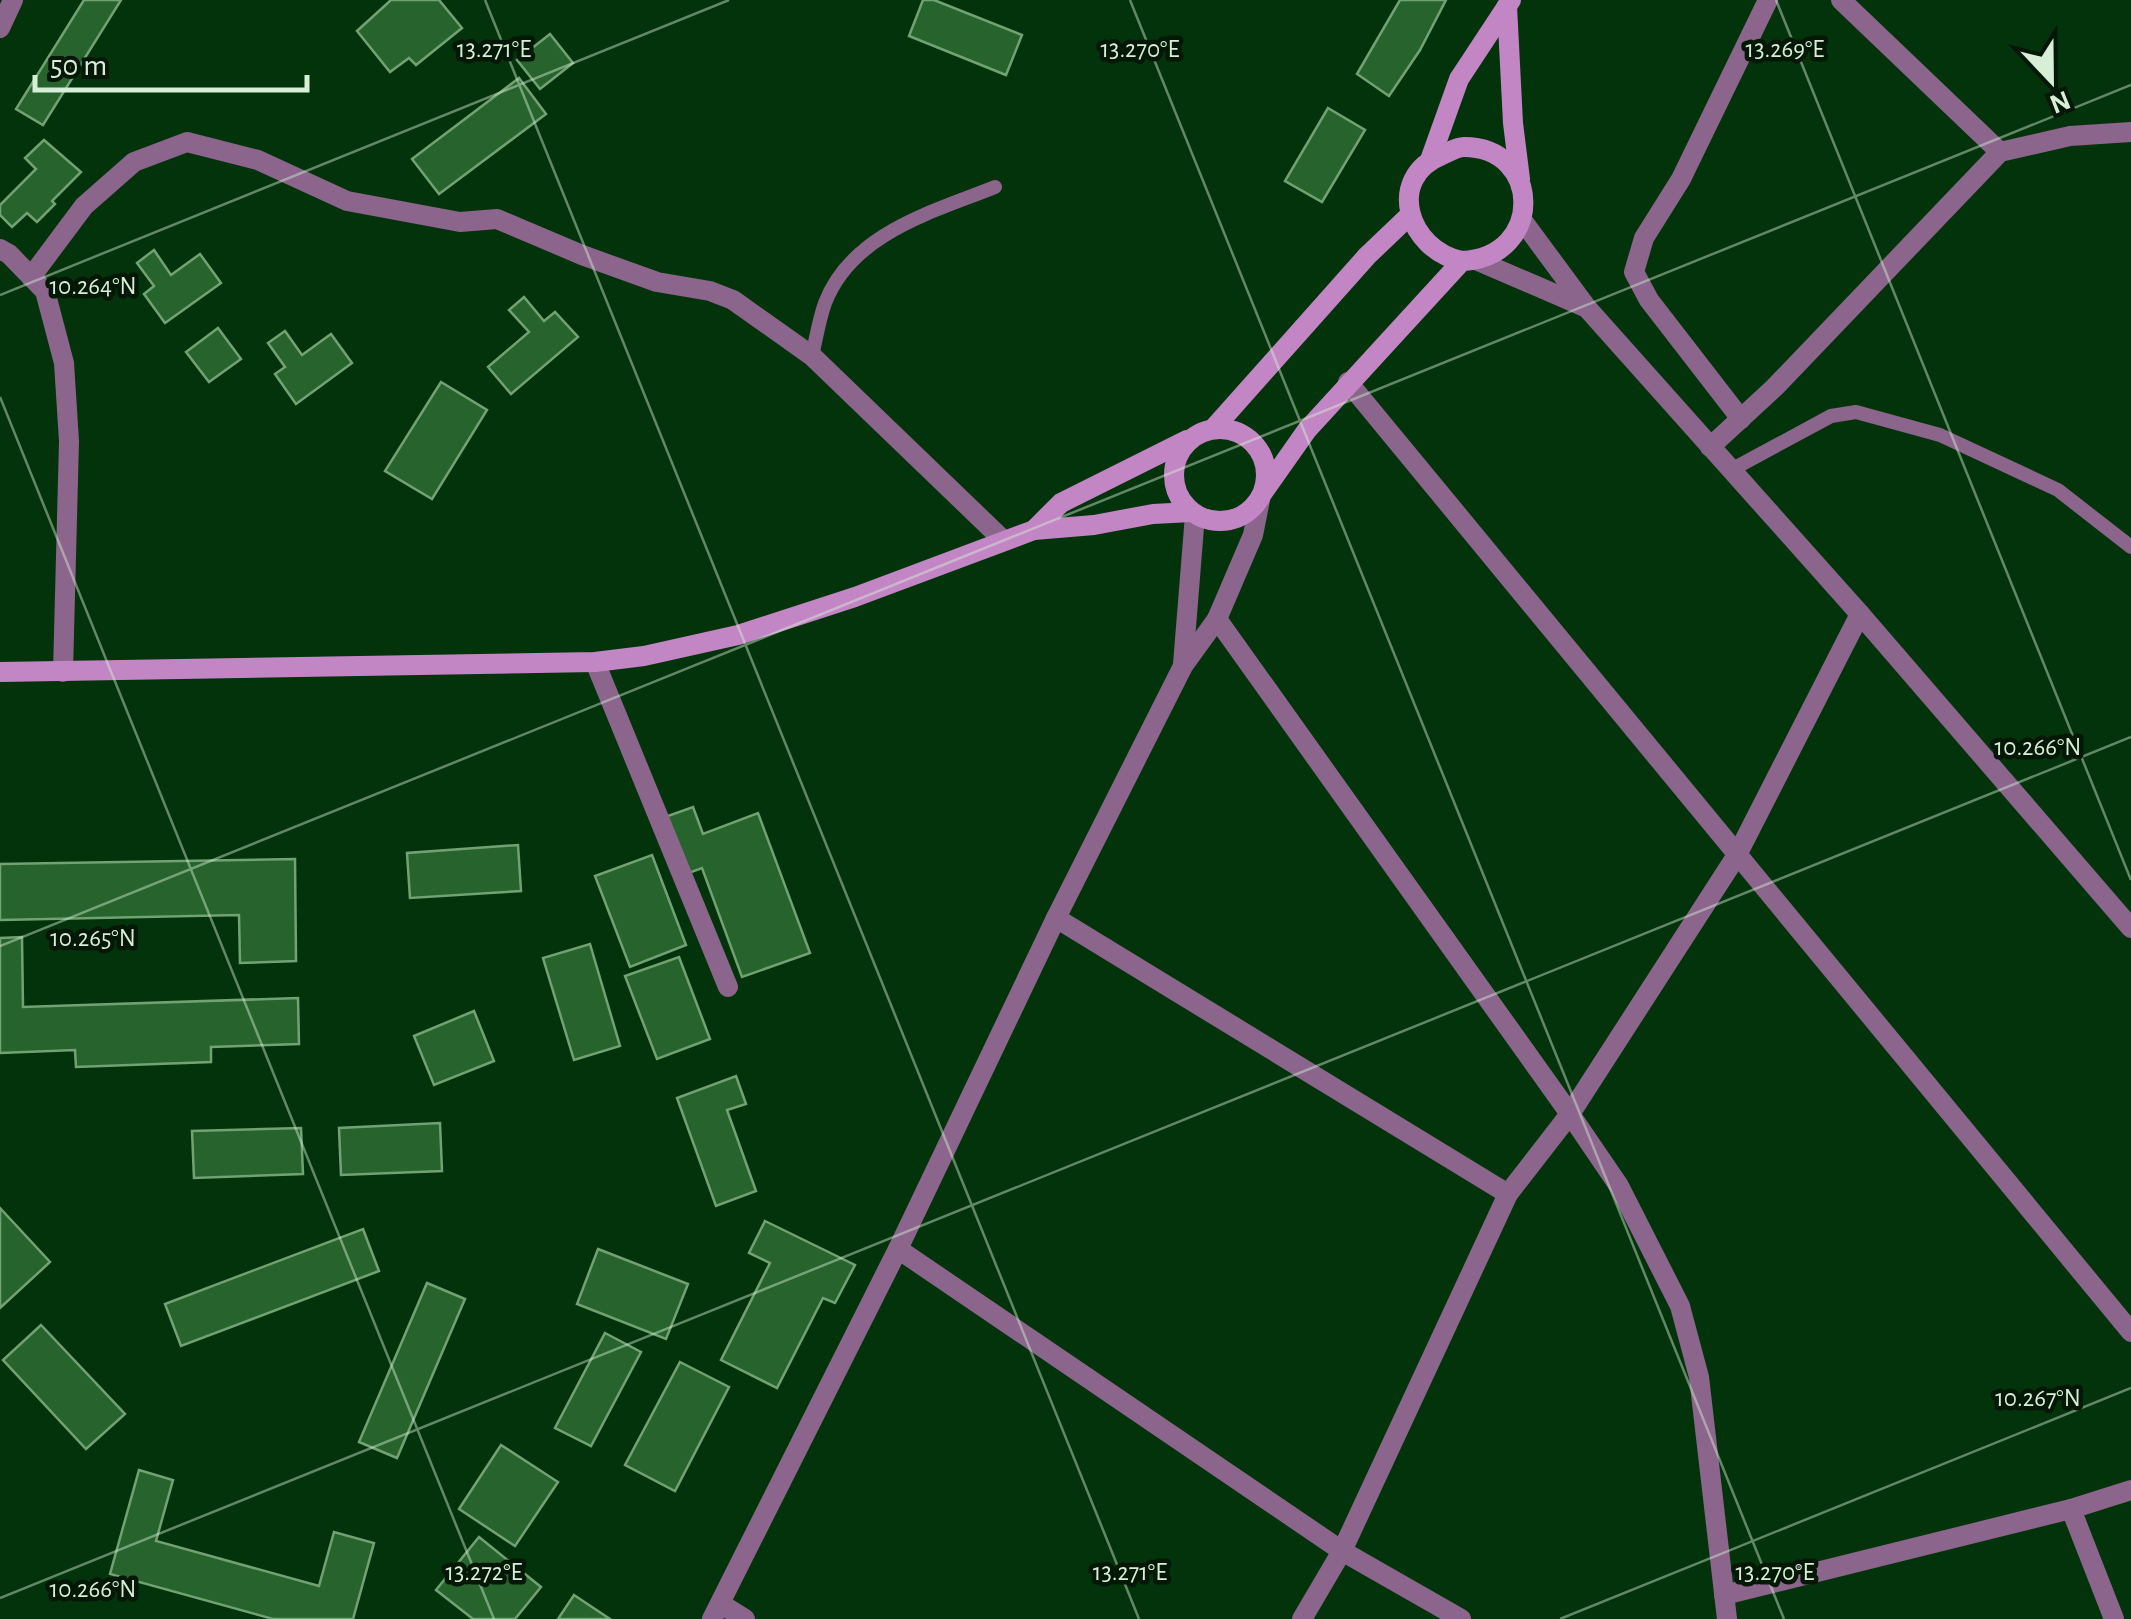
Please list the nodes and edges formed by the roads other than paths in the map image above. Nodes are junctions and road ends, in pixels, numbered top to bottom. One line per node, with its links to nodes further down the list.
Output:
1 (1768, 0): 19 (street)
2 (1841, 0): 7 (street)
3 (8, 1): 5 (street)
4 (1509, 3): 8 (main road); 9 (main road)
5 (0, 28)
6 (2131, 132): 7 (street)
7 (2000, 152): 19 (street)
8 (1430, 160): 9 (main road); 11 (main road)
9 (1520, 180): 12 (main road)
10 (996, 187): 17 (lane)
11 (1410, 216): 14 (main road); 20 (main road)
12 (1522, 220): 14 (main road); 16 (street)
13 (0, 249): 15 (street)
14 (1469, 261): 16 (street); 18 (main road)
15 (31, 278): 17 (street); 33 (street)
16 (1587, 308): 21 (street)
17 (812, 356): 26 (street)
18 (1348, 382): 23 (main road); 34 (street)
19 (1742, 418): 21 (street)
20 (1206, 432): 23 (main road); 24 (main road); 25 (main road)
21 (1710, 447): 22 (street)
22 (1730, 470): 27 (lane); 28 (street)
23 (1262, 496): 24 (main road); 29 (street)
24 (1193, 514): 25 (main road); 31 (street)
25 (1034, 530): 26 (main road)
26 (1002, 539): 30 (main road)
27 (2131, 547)
28 (1860, 614): 34 (street); 36 (street)
29 (1217, 620): 31 (street); 38 (street)
30 (595, 662): 33 (main road); 37 (street)
31 (1183, 666): 35 (street)
32 (0, 672): 33 (main road)
33 (63, 672)
34 (1737, 855): 38 (street); 41 (street)
35 (1056, 918): 39 (street); 40 (street)
36 (2131, 928)
37 (728, 988)
38 (1570, 1114): 39 (street); 45 (street)
39 (1508, 1194): 44 (street)
40 (898, 1249): 44 (street); 46 (street)
41 (2131, 1332)
42 (2131, 1490): 43 (street)
43 (2071, 1509): 45 (street); 51 (street)
44 (1342, 1551): 48 (street); 49 (street)
45 (1724, 1595): 50 (street)
46 (716, 1611): 47 (street)
47 (745, 1619)
48 (1302, 1619)
49 (1461, 1619)
50 (1727, 1619)
51 (2114, 1619)

